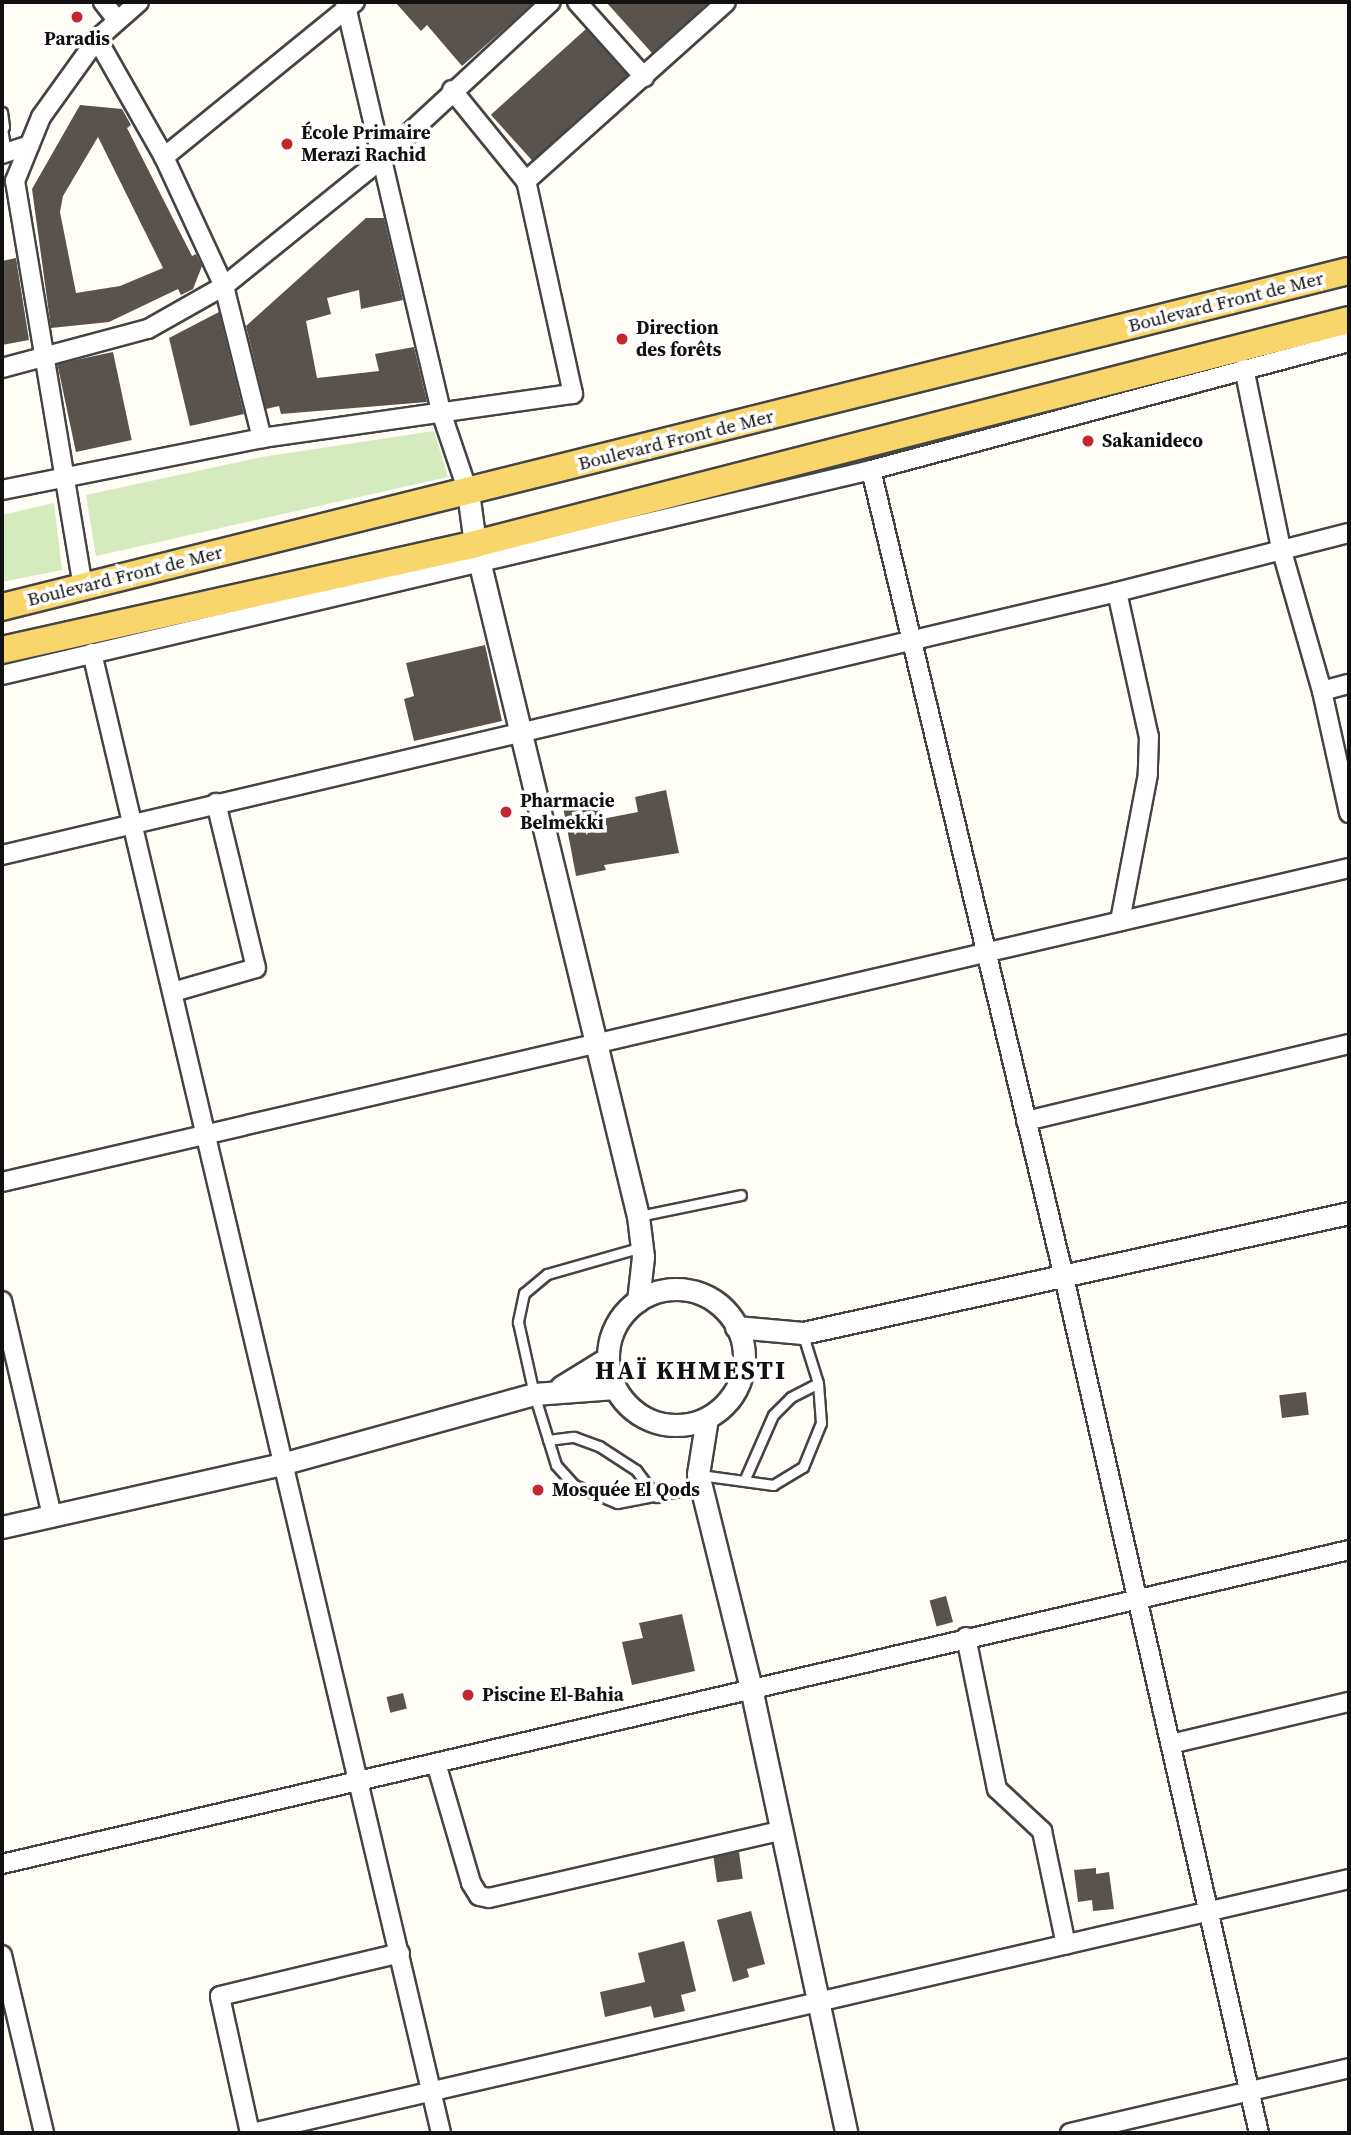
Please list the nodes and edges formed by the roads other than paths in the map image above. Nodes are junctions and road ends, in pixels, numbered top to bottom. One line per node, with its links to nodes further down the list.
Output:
1 (103, 2): 7 (street)
2 (139, 2): 7 (street)
3 (551, 2): 10 (street)
4 (577, 2): 9 (street)
5 (726, 2): 9 (street)
6 (349, 4): 15 (street); 16 (street)
7 (117, 20): 8 (street)
8 (97, 39): 13 (street); 15 (street)
9 (645, 77): 17 (street)
10 (452, 90): 16 (street); 17 (street)
11 (2, 112): 12 (lane)
12 (3, 128): 14 (lane)
13 (30, 145): 14 (street); 18 (street)
14 (4, 153)
15 (164, 158): 20 (street)
16 (379, 161): 20 (street); 26 (street)
17 (526, 181): 26 (street)
18 (8, 202): 23 (street)
19 (1349, 271): 31 (main road, Boulevard Front de Mer)
20 (224, 286): 23 (street); 27 (street)
21 (1349, 320): 34 (main road)
22 (1349, 342): 25 (street)
23 (45, 357): 24 (street); 29 (street)
24 (2, 368)
25 (1244, 368): 28 (street); 33 (street)
26 (442, 415): 27 (street); 31 (street)
27 (262, 438): 29 (street)
28 (871, 470): 34 (street); 38 (street)
29 (63, 477): 30 (street); 35 (street)
30 (2, 489)
31 (468, 492): 34 (street); 35 (main road, Boulevard Front de Mer)
32 (1349, 533): 33 (street)
33 (1281, 548): 36 (street); 43 (street)
34 (477, 552): 39 (main road); 40 (street); 44 (street)
35 (83, 587): 37 (main road, Boulevard Front de Mer)
36 (1117, 592): 38 (street); 50 (street)
37 (2, 607)
38 (913, 640): 44 (street); 51 (street)
39 (2, 650)
40 (92, 653): 41 (street); 47 (street)
41 (2, 675)
42 (1349, 684): 43 (street)
43 (1322, 691): 46 (street)
44 (519, 731): 45 (street); 53 (street)
45 (216, 803): 47 (street); 52 (street)
46 (1349, 813)
47 (135, 822): 48 (street); 52 (street)
48 (2, 855)
49 (1349, 868): 50 (street)
50 (1120, 921): 51 (street)
51 (985, 952): 53 (street); 55 (street)
52 (173, 992): 56 (street)
53 (593, 1044): 56 (street); 60 (street)
54 (1349, 1044): 55 (street)
55 (1026, 1121): 62 (street)
56 (205, 1138): 57 (street); 77 (street)
57 (2, 1182)
58 (741, 1195): 60 (lane)
59 (1349, 1213): 62 (street)
60 (638, 1216): 61 (street)
61 (642, 1252): 63 (street); 65 (street); 73 (lane)
62 (1064, 1277): 67 (street); 84 (street)
63 (674, 1290): 65 (street); 66 (street)
64 (2, 1301): 81 (street)
65 (638, 1301): 68 (street)
66 (736, 1327): 67 (street); 69 (street)
67 (795, 1334): 69 (street); 70 (lane)
68 (608, 1358): 71 (street); 72 (street)
69 (743, 1365): 74 (street)
70 (818, 1383): 79 (lane); 79 (lane)
71 (615, 1388): 72 (street); 75 (street)
72 (556, 1390): 73 (street)
73 (534, 1394): 76 (lane); 77 (street)
74 (707, 1418): 75 (street); 78 (street)
75 (668, 1424): 78 (street)
76 (548, 1440): 80 (lane); 80 (lane)
77 (285, 1463): 81 (street); 90 (street)
78 (700, 1475): 79 (lane); 80 (lane); 86 (street)
79 (744, 1481)
80 (656, 1497)
81 (52, 1516): 82 (street)
82 (2, 1527)
83 (1349, 1549): 84 (street)
84 (1138, 1598): 85 (street); 88 (street)
85 (965, 1637): 86 (street); 95 (street)
86 (751, 1688): 89 (street); 91 (street)
87 (1349, 1702): 88 (street)
88 (1171, 1744): 94 (street)
89 (436, 1763): 90 (street); 91 (street)
90 (356, 1782): 92 (street); 96 (street)
91 (780, 1831): 98 (street)
92 (2, 1864)
93 (1349, 1879): 94 (street)
94 (1210, 1912): 95 (street); 100 (street)
95 (1066, 1945): 98 (street)
96 (400, 1953): 101 (street); 103 (street)
97 (2, 1955): 102 (street)
98 (816, 2003): 101 (street); 105 (street)
99 (1349, 2068): 100 (street)
100 (1251, 2091): 106 (street); 107 (street)
101 (432, 2094): 103 (street); 104 (street)
102 (44, 2133)
103 (251, 2133)
104 (440, 2133)
105 (846, 2133)
106 (1070, 2133)
107 (1259, 2133)

